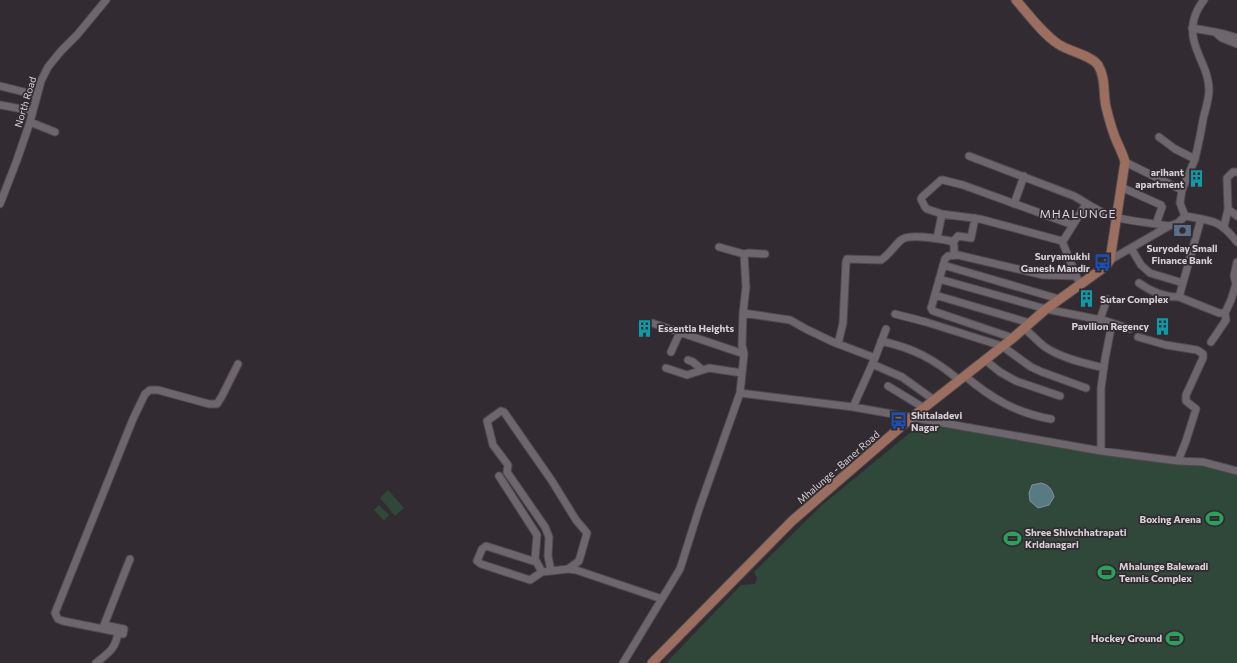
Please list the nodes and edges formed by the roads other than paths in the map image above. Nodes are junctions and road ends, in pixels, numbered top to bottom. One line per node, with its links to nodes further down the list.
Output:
1 (106, 0): 9 (street, North Road)
2 (1016, 0): 17 (main road)
3 (1204, 0): 4 (street)
4 (1192, 28): 5 (street); 16 (street)
5 (1216, 33): 6 (street); 7 (street)
6 (1237, 38)
7 (1237, 44)
8 (0, 86): 9 (street)
9 (36, 95): 11 (street, North Road)
10 (0, 105): 11 (street)
11 (33, 111): 12 (street, North Road)
12 (30, 122): 13 (street); 22 (street, North Road)
13 (55, 132)
14 (1160, 137): 16 (street)
15 (970, 156): 19 (street)
16 (1195, 159): 21 (street)
17 (1125, 162): 20 (main road); 21 (street)
18 (1237, 172): 25 (street)
19 (1024, 176): 23 (street); 24 (street)
20 (1121, 186): 30 (main road); 32 (street)
21 (1182, 190): 27 (street)
22 (0, 204)
23 (1014, 204): 26 (street); 33 (street)
24 (1086, 204): 30 (street); 33 (street)
25 (1228, 209): 28 (street); 35 (street)
26 (942, 214): 29 (street); 36 (street)
27 (1185, 216): 31 (street); 34 (street)
28 (1237, 216)
29 (976, 218): 37 (street); 38 (street)
30 (1117, 218): 32 (street); 45 (main road)
31 (1200, 219): 35 (street); 51 (street)
32 (1156, 224): 34 (street)
33 (1073, 225): 37 (street)
34 (1169, 226): 41 (street)
35 (1224, 227): 39 (street)
36 (937, 238): 38 (street); 71 (street)
37 (1062, 241): 49 (street)
38 (952, 242): 44 (street)
39 (1237, 242)
40 (719, 247): 42 (street)
41 (1131, 248): 45 (street); 51 (street)
42 (744, 254): 43 (street); 57 (street)
43 (765, 254)
44 (954, 255): 47 (street); 49 (street)
45 (1110, 260): 49 (main road, Mhalunge - Baner Road)
46 (1237, 262): 58 (street)
47 (943, 265): 48 (street); 54 (street)
48 (939, 279): 52 (street); 56 (street)
49 (1078, 280): 54 (main road, Mhalunge - Baner Road)
50 (1139, 283): 53 (street)
51 (1183, 283): 53 (street)
52 (935, 295): 63 (street); 68 (street)
53 (1179, 297): 58 (street)
54 (1059, 299): 56 (main road, Mhalunge - Baner Road)
55 (1107, 299): 60 (street)
56 (1046, 309): 60 (street); 63 (main road, Mhalunge - Baner Road)
57 (743, 313): 71 (street); 74 (street)
58 (1225, 313): 70 (street)
59 (895, 314): 72 (street)
60 (1100, 320): 62 (street)
61 (652, 323): 66 (street)
62 (1112, 323): 65 (street); 80 (street)
63 (1027, 325): 68 (main road, Mhalunge - Baner Road); 80 (street)
64 (886, 329): 69 (street)
65 (1130, 329)
66 (680, 332): 73 (street); 74 (street)
67 (1138, 337): 94 (street)
68 (1013, 338): 72 (main road, Mhalunge - Baner Road)
69 (881, 342): 77 (street); 83 (street)
70 (1211, 342)
71 (838, 344): 77 (street)
72 (1002, 346): 76 (main road, Mhalunge - Baner Road); 85 (street)
73 (671, 352)
74 (744, 354): 82 (street)
75 (688, 360): 81 (street)
76 (985, 360): 83 (main road, Mhalunge - Baner Road); 87 (street)
77 (874, 361): 88 (street); 89 (street)
78 (238, 364): 104 (street)
79 (666, 368): 81 (street)
80 (1104, 368): 93 (street)
81 (701, 369): 82 (street)
82 (742, 373): 86 (street)
83 (962, 378): 88 (main road, Mhalunge - Baner Road); 92 (street)
84 (888, 386): 90 (street)
85 (1086, 388)
86 (740, 393): 89 (street); 102 (street)
87 (1060, 396)
88 (934, 400): 90 (main road, Mhalunge - Baner Road)
89 (853, 408): 91 (street)
90 (924, 408): 91 (main road, Mhalunge - Baner Road)
91 (911, 418): 93 (street); 106 (main road, Mhalunge - Baner Road)
92 (1051, 419)
93 (1101, 451): 94 (street)
94 (1178, 461): 95 (street)
95 (1237, 471)
96 (499, 476): 98 (street)
97 (130, 559): 103 (street)
98 (536, 562): 101 (street); 101 (street)
99 (568, 569): 100 (street); 100 (street); 102 (street)
100 (551, 571): 101 (street)
101 (542, 572)
102 (662, 599): 105 (street)
103 (122, 634)
104 (96, 663)
105 (623, 663)
106 (652, 663)

